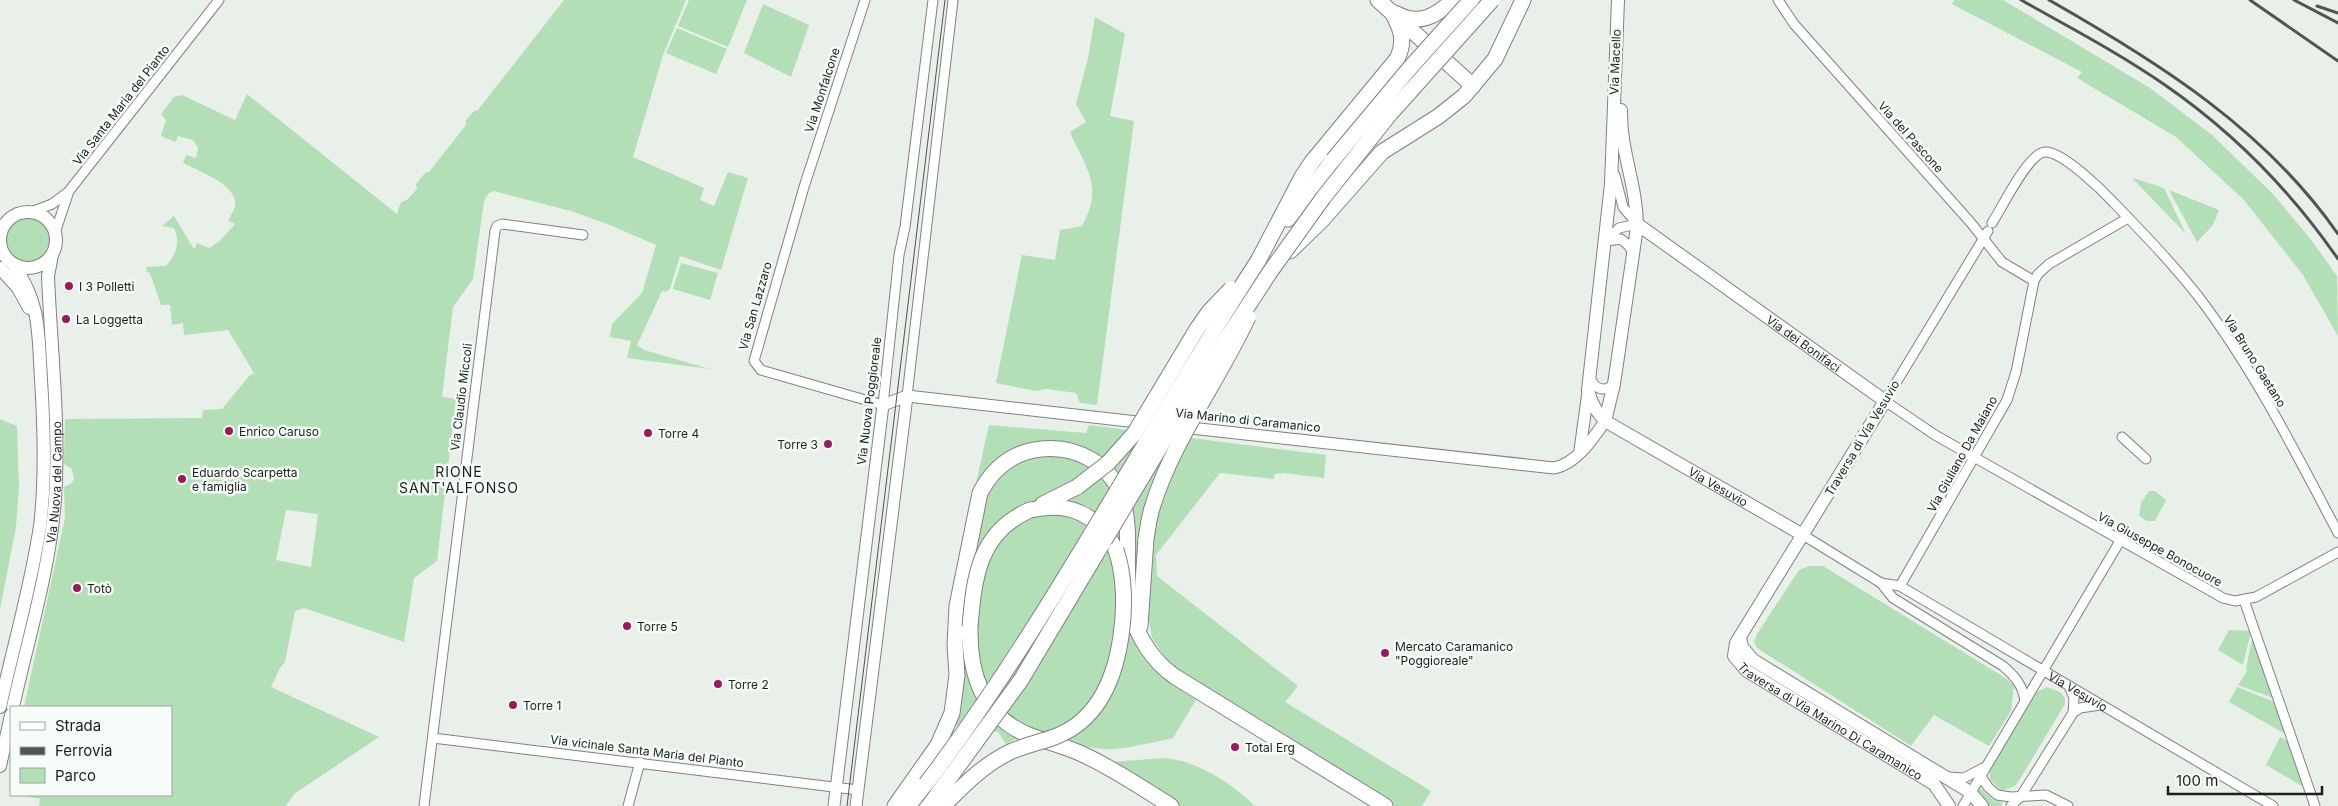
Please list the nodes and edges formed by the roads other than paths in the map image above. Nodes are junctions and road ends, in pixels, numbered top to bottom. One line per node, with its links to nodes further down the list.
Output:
1 (219, 0): 18 (street, Via Santa Maria del Pianto)
2 (865, 0): 17 (street, Via Monfalcone)
3 (933, 0): 38 (street, Via Nuova Poggioreale)
4 (953, 0): 36 (street)
5 (1378, 0): 13 (highway)
6 (1453, 0): 13 (highway)
7 (1471, 0): 30 (highway, bridge)
8 (1492, 0): 31 (highway, bridge)
9 (1523, 0): 14 (highway)
10 (1618, 0): 15 (main road, Via Macello)
11 (1625, 0): 15 (main road, Via Macello)
12 (1778, 0): 23 (street, Via del Pascone)
13 (1392, 12): 14 (highway, bridge); 30 (highway)
14 (1473, 86): 31 (highway, bridge)
15 (1616, 124): 16 (main road); 21 (main road)
16 (1612, 164): 21 (street); 26 (main road)
17 (804, 187): 38 (street, Via San Lazzaro)
18 (69, 191): 19 (street); 24 (street, Via Santa Maria del Pianto)
19 (31, 212): 22 (main road); 24 (main road)
20 (2128, 218): 23 (street); 32 (street); 45 (street, Via Bruno Gaetano)
21 (1637, 224): 26 (street); 27 (main road); 37 (main road, Via dei Bonifaci)
22 (2, 226): 29 (main road)
23 (1988, 231): 32 (street, Via del Pascone); 37 (street, Traversa di Via Vesuvio)
24 (55, 233): 28 (main road)
25 (583, 235): 62 (street, Via Claudio Miccoli)
26 (1605, 243): 27 (street); 33 (main road)
27 (1633, 254): 34 (main road)
28 (52, 255): 29 (main road); 58 (main road, Via Nuova del Campo)
29 (5, 261): 59 (main road, Via Nuova del Campo)
30 (1258, 261): 44 (highway, bridge); 77 (highway, bridge)
31 (1270, 272): 53 (highway, bridge); 78 (highway, bridge)
32 (2034, 281): 42 (street, Via Giuliano Da Maiano)
33 (1590, 376): 34 (street); 35 (main road)
34 (1614, 384): 39 (main road)
35 (1588, 390): 39 (main road); 41 (main road)
36 (907, 396): 38 (main road); 41 (main road, Via Marino di Caramanico); 69 (main road)
37 (1885, 401): 42 (street, Via dei Bonifaci); 46 (main road, Traversa di Via Vesuvio)
38 (883, 405): 68 (main road, Via Nuova Poggioreale)
39 (1605, 421): 41 (main road, Via Marino di Caramanico); 46 (main road, Via Vesuvio)
40 (2122, 437): 43 (street)
41 (1580, 452)
42 (1975, 458): 47 (street, Via Giuseppe Bonocuore); 50 (street, Via Giuliano Da Maiano)
43 (2146, 459)
44 (1030, 510): 79 (highway, bridge); 80 (highway, bridge)
45 (2338, 533)
46 (1803, 535): 49 (street, Via Vesuvio); 52 (main road, Traversa di Via Vesuvio)
47 (2120, 541): 51 (street, Via Giuseppe Bonocuore); 54 (street)
48 (2338, 552): 51 (street)
49 (1881, 583): 50 (street, Via Vesuvio); 56 (street, Via Vesuvio)
50 (1900, 586): 54 (street, Via Vesuvio)
51 (2244, 600): 88 (street)
52 (1740, 637): 67 (main road, Traversa di Via Marino Di Caramanico); 82 (main road, Traversa di Via Marino Di Caramanico)
53 (1151, 653): 76 (highway); 81 (highway)
54 (2044, 669): 55 (street, Via Vesuvio); 56 (street)
55 (2070, 686): 57 (street, Via Vesuvio); 60 (street)
56 (2025, 701): 65 (street)
57 (2100, 705): 60 (street); 87 (street, Via Vesuvio)
58 (13, 706)
59 (0, 707)
60 (2073, 713): 71 (street)
61 (10, 720): 64 (main road)
62 (433, 738): 63 (street, Via vicinale Santa Maria del Pianto); 72 (street, Via Claudio Miccoli)
63 (640, 762): 68 (street, Via vicinale Santa Maria del Pianto); 73 (street)
64 (0, 766)
65 (1985, 767): 66 (street); 67 (street)
66 (1980, 775): 70 (street); 71 (street)
67 (1944, 777): 70 (main road, Traversa di Via Marino Di Caramanico)
68 (836, 787): 69 (street, Via vicinale Santa Maria del Pianto); 74 (main road, Via Nuova Poggioreale)
69 (858, 790): 75 (main road)
70 (1970, 792): 83 (street); 84 (main road, Traversa di Via Marino Di Caramanico)
71 (2021, 796): 85 (street); 86 (street)
72 (424, 806)
73 (628, 806)
74 (834, 806)
75 (856, 806)
76 (895, 806)
77 (908, 806)
78 (929, 806)
79 (943, 806)
80 (1171, 806)
81 (1385, 806)
82 (1949, 806)
83 (1963, 806)
84 (1982, 806)
85 (2011, 806)
86 (2068, 806)
87 (2273, 806)
88 (2315, 806)

